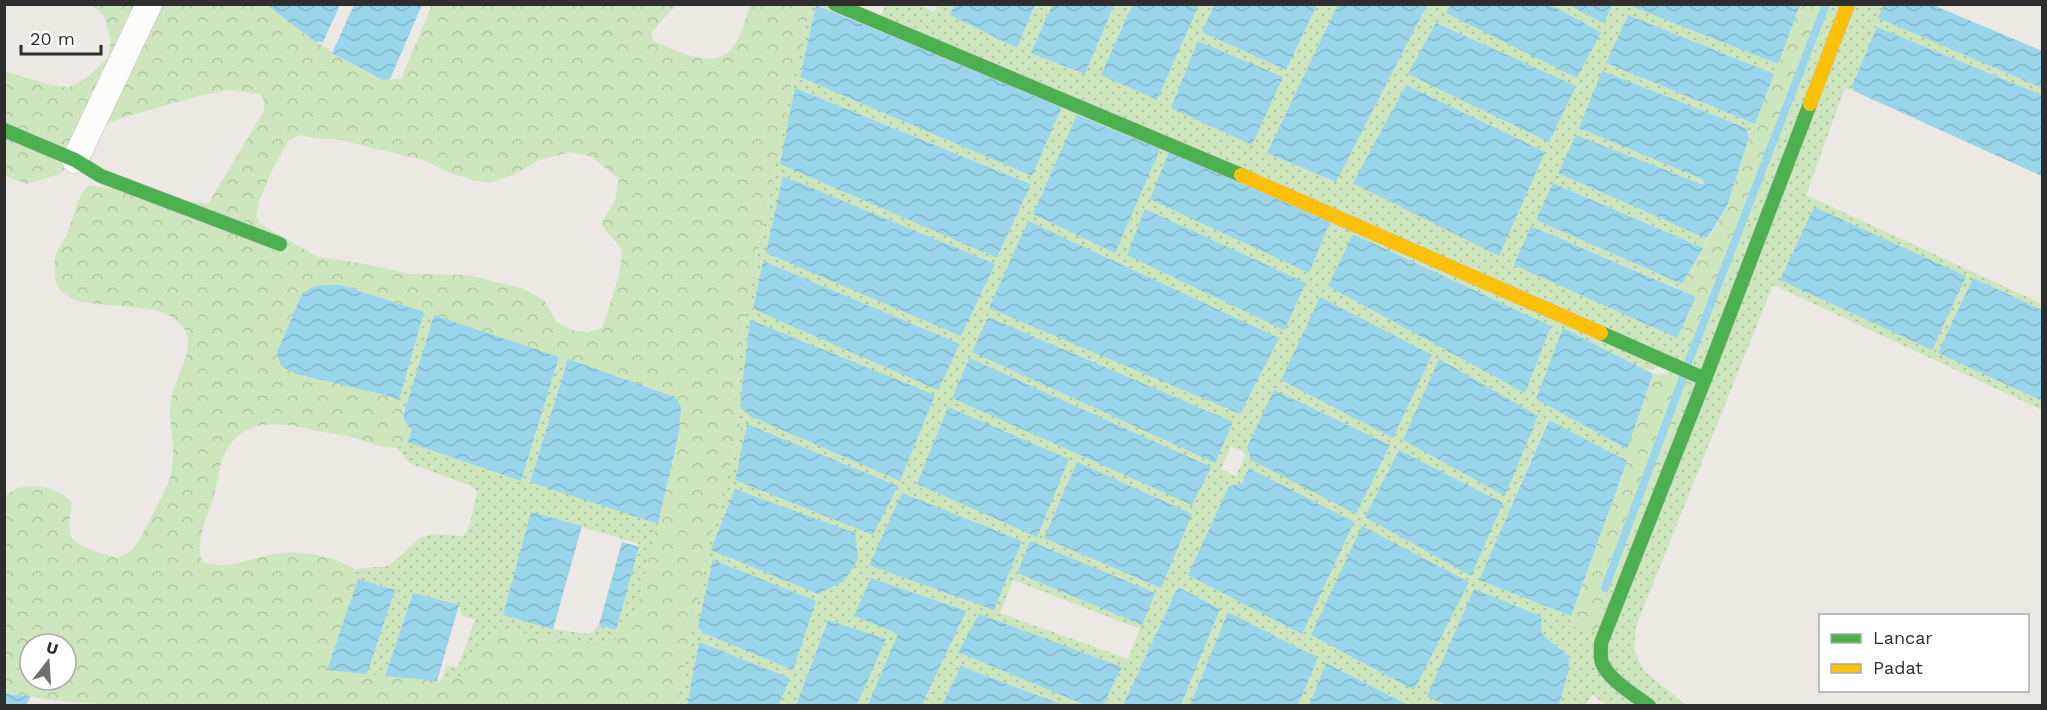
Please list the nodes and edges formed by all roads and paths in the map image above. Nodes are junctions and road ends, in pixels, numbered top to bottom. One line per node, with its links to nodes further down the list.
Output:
1 (148, 4): 5 (street)
2 (835, 4): 7 (street)
3 (1848, 4): 7 (street)
4 (4, 130): 5 (street)
5 (75, 160): 6 (street)
6 (280, 244)
7 (1700, 377): 8 (street)
8 (1649, 705)

